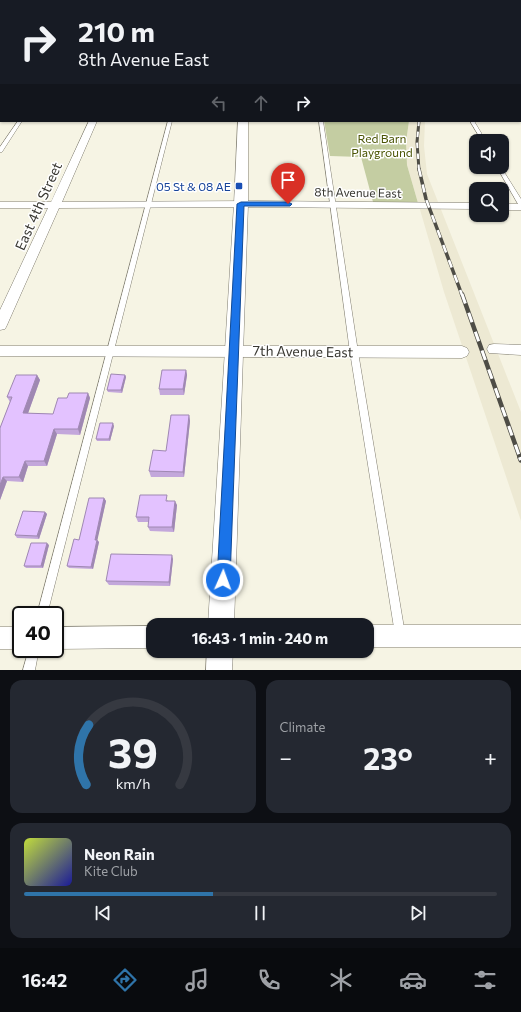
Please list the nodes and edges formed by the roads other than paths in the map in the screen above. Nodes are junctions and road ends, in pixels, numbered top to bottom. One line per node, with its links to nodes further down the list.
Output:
1 (19, 122): 8 (lane)
2 (93, 122): 14 (street, East 4th Street)
3 (170, 122): 10 (lane)
4 (243, 122): 11 (street)
5 (321, 122): 12 (lane)
6 (473, 122): 7 (lane)
7 (480, 134)
8 (0, 151)
9 (503, 174): 16 (lane)
10 (147, 204): 11 (street, 8th Avenue East); 14 (street, 8th Avenue East); 20 (lane)
11 (241, 204): 12 (street, 8th Avenue East); 21 (street)
12 (333, 204): 15 (street, 8th Avenue East); 24 (lane)
13 (0, 205): 14 (street, 8th Avenue East)
14 (56, 205): 18 (street, East 4th Street)
15 (469, 206)
16 (521, 206): 17 (street)
17 (509, 207)
18 (0, 325)
19 (494, 349): 22 (street)
20 (109, 350): 21 (street, 7th Avenue East); 23 (street, 7th Avenue East); 26 (lane)
21 (233, 350): 24 (street, 7th Avenue East); 27 (street)
22 (521, 350)
23 (0, 351)
24 (354, 352): 25 (street, 7th Avenue East); 29 (lane)
25 (462, 352)
26 (44, 606)
27 (221, 618)
28 (374, 636): 29 (street)
29 (400, 636): 30 (street)
30 (521, 636)
31 (146, 637): 34 (street)
32 (0, 638): 33 (street)
33 (12, 638)
34 (64, 638)
35 (32, 658): 37 (lane)
36 (220, 658): 38 (street)
37 (29, 670)
38 (219, 670)

